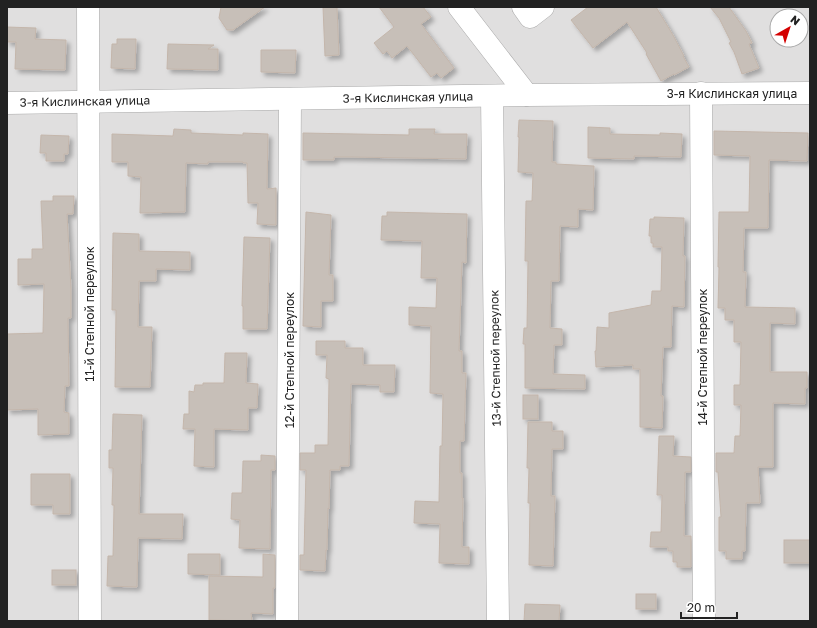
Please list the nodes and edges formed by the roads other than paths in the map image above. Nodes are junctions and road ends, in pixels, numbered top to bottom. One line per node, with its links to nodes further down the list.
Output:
1 (88, 7): 11 (street, 11-й Степной переулок)
2 (459, 7): 7 (street)
3 (523, 7): 4 (street)
4 (543, 7)
5 (700, 93): 6 (street, 3-я Кислинская улица); 7 (street, 3-я Кислинская улица); 15 (street, 14-й Степной переулок)
6 (810, 93)
7 (528, 95): 8 (street, 3-я Кислинская улица)
8 (492, 96): 9 (street, 3-я Кислинская улица); 14 (street, 13-й Степной переулок)
9 (290, 99): 11 (street, 3-я Кислинская улица); 13 (street, 12-й Степной переулок)
10 (7, 102): 11 (street, 3-я Кислинская улица)
11 (88, 102): 12 (street, 11-й Степной переулок)
12 (90, 621)
13 (287, 621)
14 (498, 621)
15 (704, 621)

